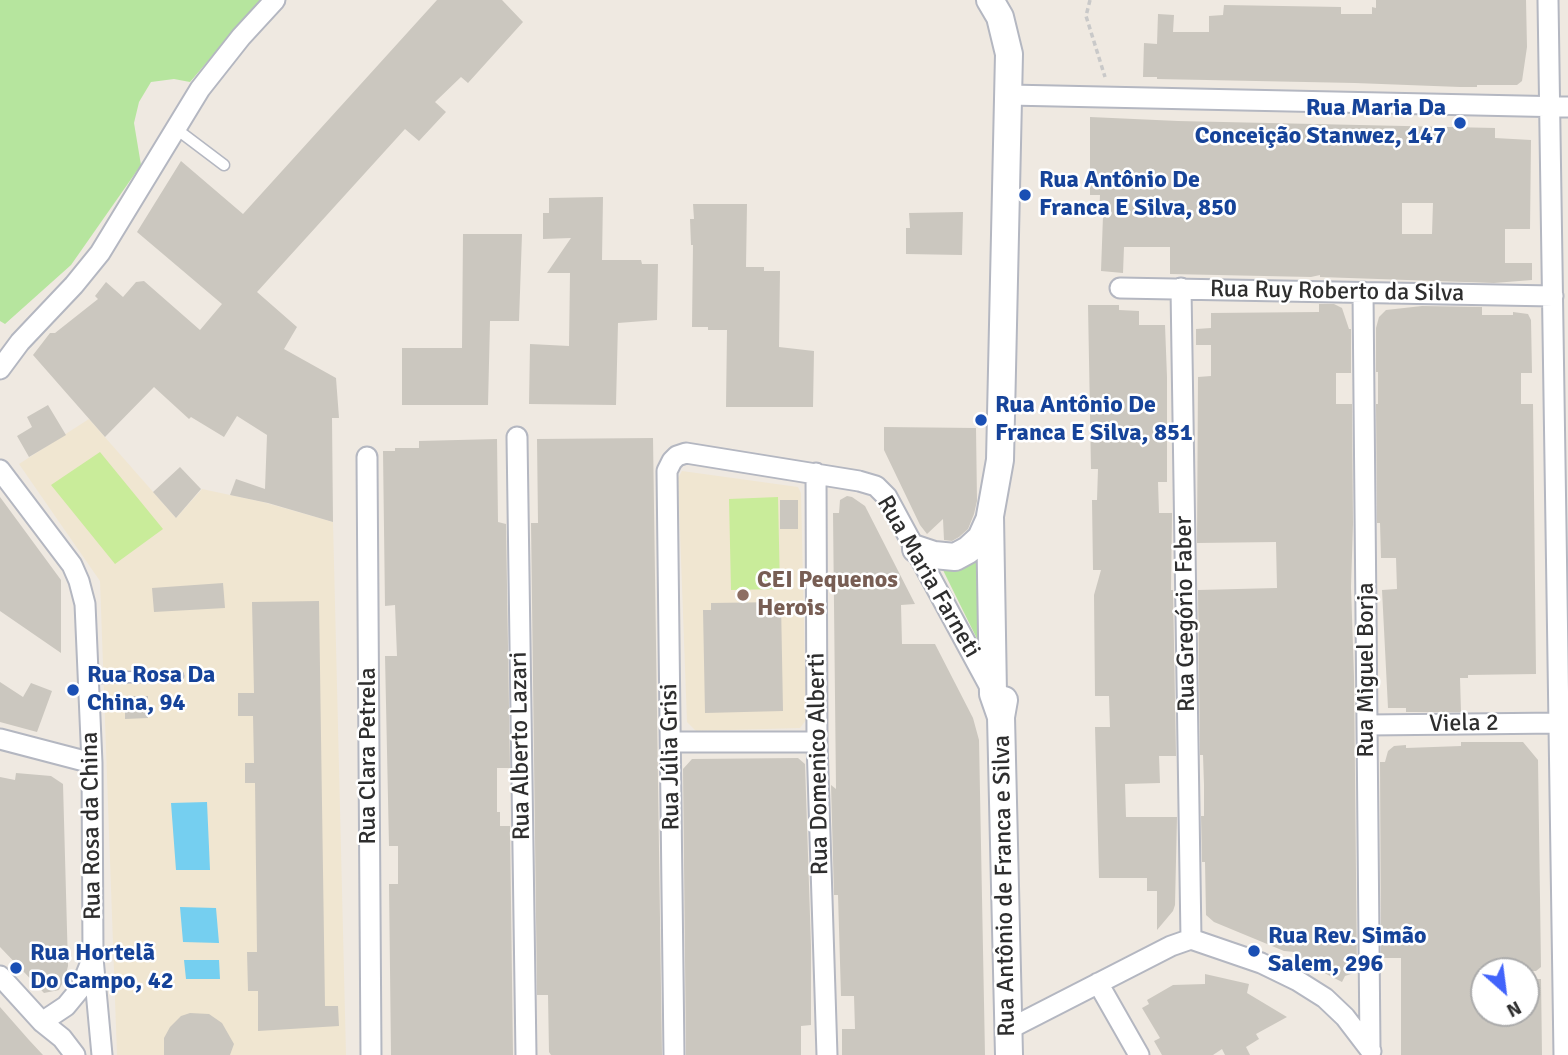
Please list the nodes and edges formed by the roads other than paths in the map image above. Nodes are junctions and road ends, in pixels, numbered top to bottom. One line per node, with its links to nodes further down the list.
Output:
1 (275, 0): 6 (street)
2 (990, 0): 4 (main road, Rua Antônio de Franca e Silva)
3 (1548, 0): 5 (street)
4 (1009, 95): 5 (street); 15 (main road, Rua Antônio de Franca e Silva)
5 (1559, 107): 11 (street)
6 (174, 128): 7 (lane); 12 (street)
7 (224, 165)
8 (1120, 288): 9 (street, Rua Ruy Roberto da Silva)
9 (1181, 289): 10 (street, Rua Ruy Roberto da Silva); 31 (street, Rua Gregório Faber)
10 (1363, 292): 11 (street, Rua Ruy Roberto da Silva); 24 (street, Rua Miguel Borja)
11 (1553, 296): 25 (street)
12 (0, 369)
13 (517, 437): 42 (street, Rua Alberto Lazari)
14 (367, 457): 41 (street, Rua Clara Petrela)
15 (1000, 460): 19 (main road, Rua Antônio de Franca e Silva); 23 (main road, Rua Antônio de Franca e Silva)
16 (671, 461): 18 (street, Rua Maria Farneti); 27 (street, Rua Júlia Grisi)
17 (0, 470): 22 (street, Rua Rosa da China)
18 (816, 474): 20 (street, Rua Maria Farneti); 28 (street, Rua Domenico Alberti)
19 (990, 516): 20 (main road); 23 (main road, Rua Antônio de Franca e Silva)
20 (916, 550): 23 (street, Rua Maria Farneti)
21 (178, 676): 22 (lane)
22 (89, 678): 29 (street, Rua Rosa da China)
23 (1000, 702): 37 (main road, Rua Antônio de Franca e Silva)
24 (1367, 725): 25 (street, Viela 2); 38 (street, Rua Miguel Borja)
25 (1564, 726): 30 (street)
26 (0, 739): 29 (street)
27 (671, 742): 28 (street); 43 (street, Rua Júlia Grisi)
28 (817, 742): 44 (street, Rua Domenico Alberti)
29 (92, 763): 32 (street, Rua Rosa da China)
30 (1565, 873): 33 (street)
31 (1191, 939): 35 (street); 38 (street)
32 (93, 957): 36 (street, Rua Rosa da China); 40 (street, Rua Rosa da China)
33 (1565, 961): 47 (street)
34 (0, 976): 36 (street)
35 (1098, 983): 37 (street); 46 (street)
36 (42, 1022): 39 (street)
37 (1009, 1029): 45 (main road, Rua Antônio de Franca e Silva)
38 (1371, 1052)
39 (75, 1055)
40 (102, 1055)
41 (371, 1055)
42 (526, 1055)
43 (674, 1055)
44 (827, 1055)
45 (1009, 1055)
46 (1139, 1055)
47 (1564, 1055)

